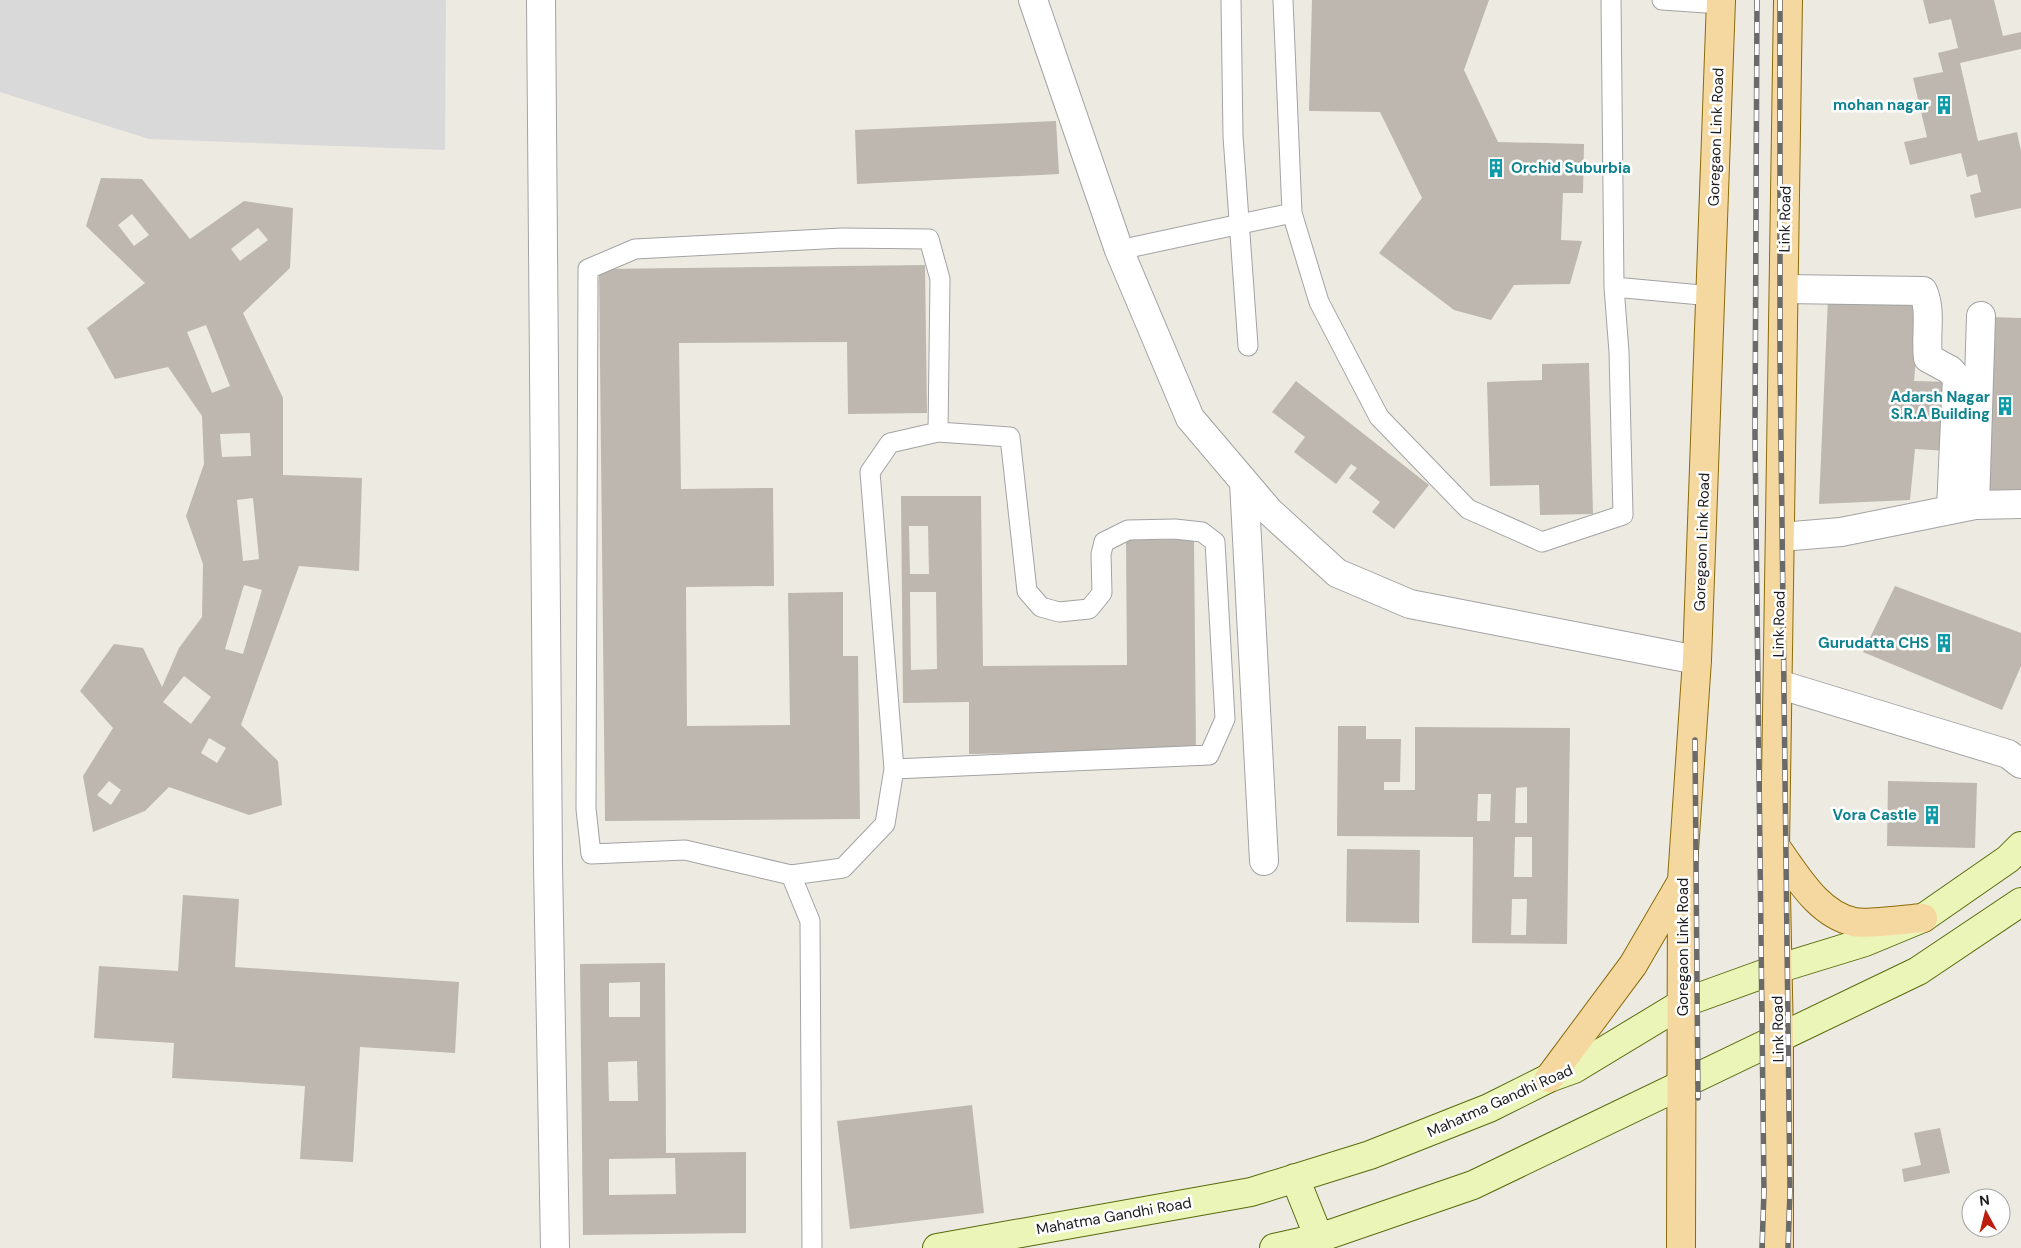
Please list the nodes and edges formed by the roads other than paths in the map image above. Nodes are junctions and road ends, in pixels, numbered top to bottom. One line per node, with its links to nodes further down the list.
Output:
1 (541, 0): 40 (street)
2 (1033, 0): 11 (street)
3 (1231, 0): 10 (lane)
4 (1283, 0): 9 (lane)
5 (1611, 0): 12 (lane)
6 (1662, 0): 8 (lane)
7 (1788, 0): 13 (main road, Link Road)
8 (1721, 2): 14 (main road, Goregaon Link Road)
9 (1292, 213): 10 (lane); 12 (lane)
10 (1240, 223): 11 (lane); 16 (lane)
11 (1119, 250): 18 (street)
12 (1614, 287): 14 (lane)
13 (1784, 289): 19 (street); 21 (main road, Link Road)
14 (1712, 296): 22 (main road, Goregaon Link Road)
15 (1981, 316): 19 (street)
16 (1248, 346)
17 (938, 432): 25 (lane); 25 (lane); 29 (lane)
18 (1244, 482): 22 (street); 28 (street)
19 (1959, 503): 20 (street); 21 (street)
20 (2021, 504)
21 (1781, 530): 23 (main road, Link Road)
22 (1697, 660): 30 (main road, Goregaon Link Road)
23 (1778, 684): 24 (street); 26 (main road, Link Road)
24 (2021, 764)
25 (894, 769): 29 (lane)
26 (1775, 846): 32 (main road); 33 (main road, Link Road)
27 (2021, 846): 32 (main road, Mahatma Gandhi Road)
28 (1264, 861)
29 (791, 875): 41 (lane)
30 (1682, 880): 34 (main road, Goregaon Link Road); 36 (main road)
31 (2021, 902): 35 (main road)
32 (1923, 918): 33 (main road, Mahatma Gandhi Road)
33 (1776, 969): 34 (main road, Mahatma Gandhi Road); 35 (main road, Link Road)
34 (1683, 1003): 36 (main road, Mahatma Gandhi Road); 37 (main road, Goregaon Link Road)
35 (1779, 1040): 37 (main road); 45 (main road, Link Road)
36 (1549, 1078): 38 (main road, Mahatma Gandhi Road)
37 (1683, 1084): 39 (main road); 44 (main road)
38 (1295, 1178): 39 (main road); 42 (main road, Mahatma Gandhi Road)
39 (1319, 1238): 43 (main road)
40 (555, 1248)
41 (812, 1248)
42 (936, 1248)
43 (1274, 1248)
44 (1681, 1248)
45 (1779, 1248)

